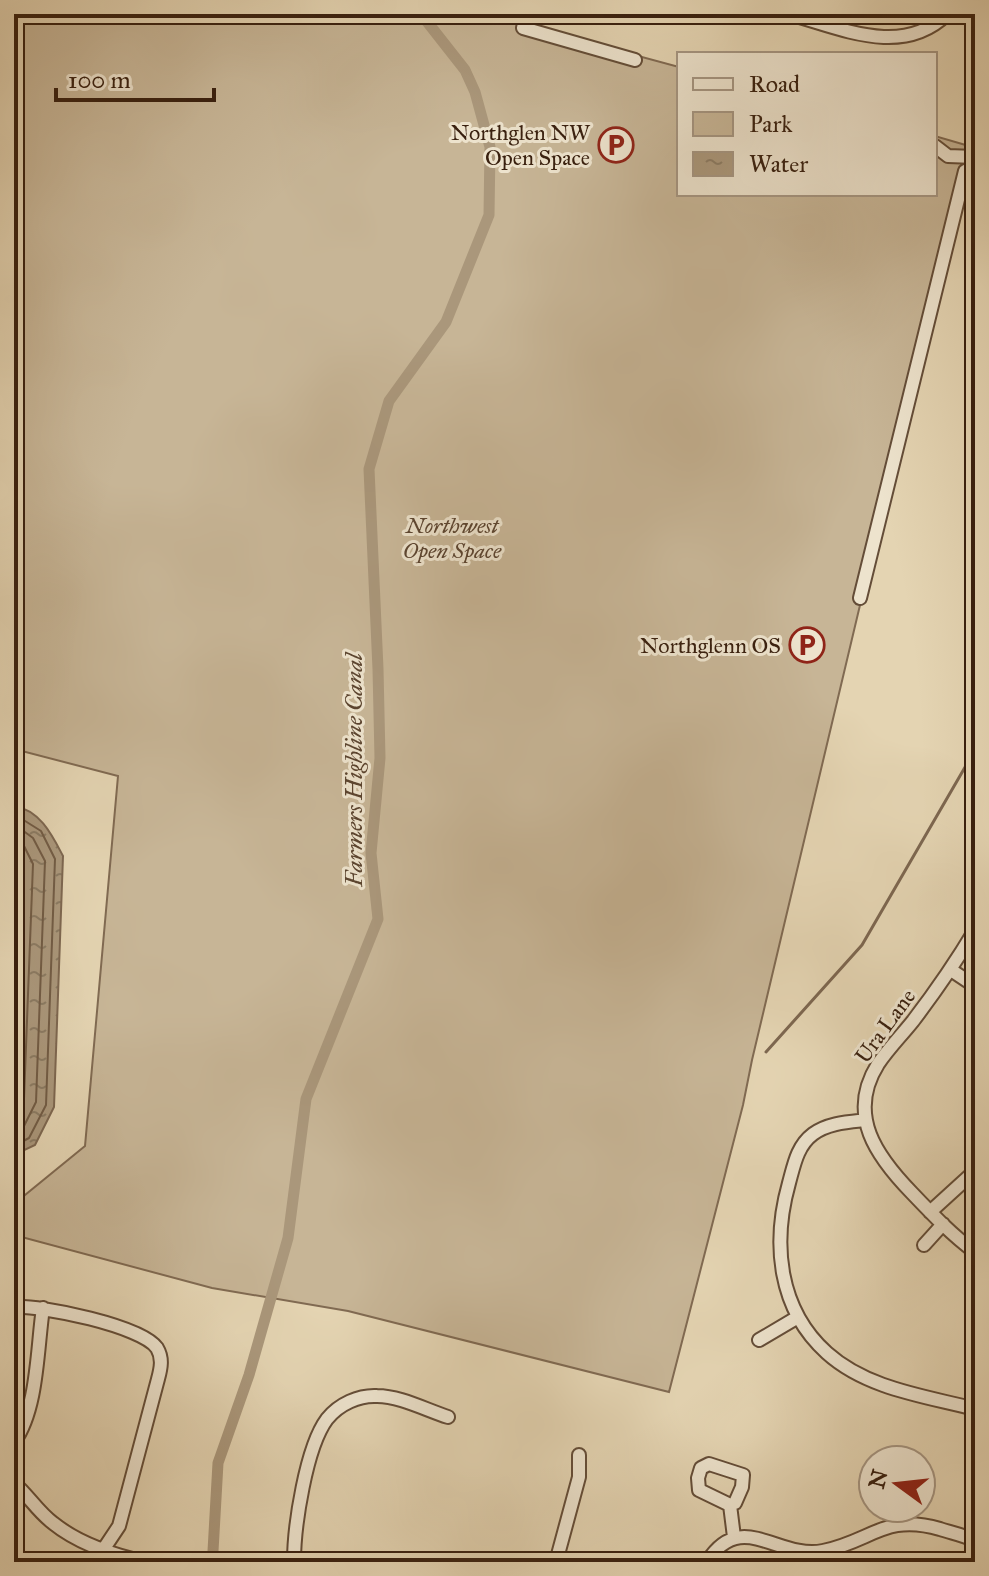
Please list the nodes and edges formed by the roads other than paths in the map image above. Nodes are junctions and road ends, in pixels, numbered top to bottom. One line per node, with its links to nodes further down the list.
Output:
1 (526, 14): 5 (street)
2 (789, 14): 4 (street)
3 (947, 14): 4 (street)
4 (820, 18)
5 (635, 60)
6 (937, 148): 7 (street)
7 (975, 157)
8 (975, 166): 9 (street)
9 (860, 598)
10 (975, 930): 11 (street, Ura Lane)
11 (951, 970): 12 (street); 13 (street, Ura Lane)
12 (975, 986)
13 (866, 1120): 15 (street, Ura Lane); 21 (street)
14 (975, 1171): 15 (street)
15 (930, 1212): 16 (street, Ura Lane)
16 (943, 1224): 17 (street); 18 (street, Ura Lane)
17 (924, 1245)
18 (975, 1252)
19 (14, 1307): 20 (street)
20 (43, 1308): 24 (street); 27 (street)
21 (798, 1317): 23 (street); 25 (street)
22 (168, 1339): 24 (street)
23 (759, 1340)
24 (155, 1345): 33 (street)
25 (975, 1409)
26 (448, 1417): 36 (street)
27 (14, 1442)
28 (579, 1455): 37 (street)
29 (14, 1483): 33 (street)
30 (730, 1505): 31 (street)
31 (734, 1537): 32 (street); 38 (street)
32 (975, 1541)
33 (104, 1550): 34 (street); 35 (street)
34 (95, 1562)
35 (145, 1562)
36 (294, 1562)
37 (556, 1562)
38 (707, 1562)

